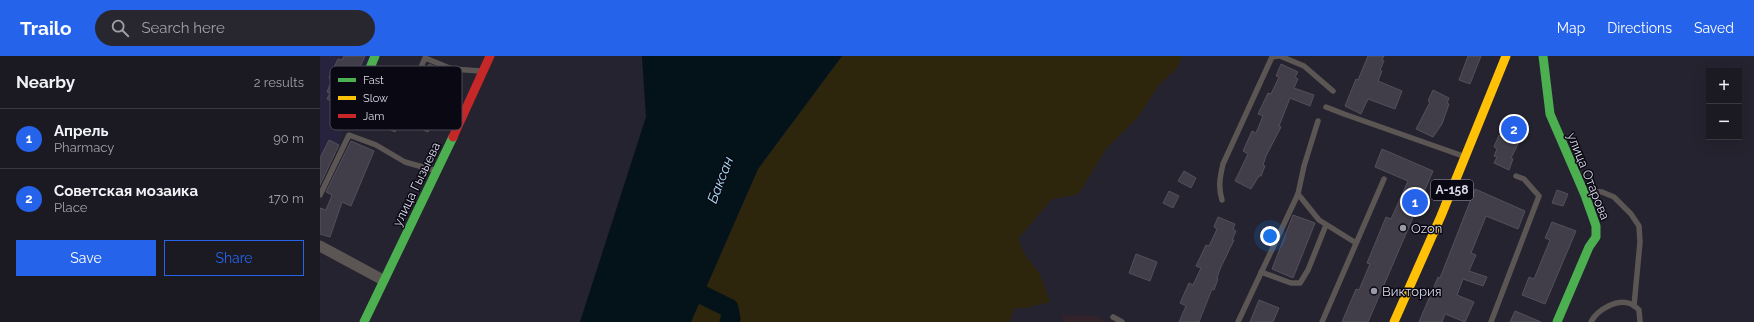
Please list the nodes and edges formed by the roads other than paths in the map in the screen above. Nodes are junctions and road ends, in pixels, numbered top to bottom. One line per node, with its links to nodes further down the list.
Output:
1 (375, 56): 6 (street)
2 (490, 56): 10 (street, улица Гызыева)
3 (1279, 56): 11 (lane); 23 (lane)
4 (1506, 56): 16 (street, А-158)
5 (1543, 56): 20 (street, улица Отарова)
6 (371, 66)
7 (422, 66): 8 (lane)
8 (445, 66)
9 (462, 70): 10 (lane)
10 (484, 71): 13 (street, улица Гызыева)
11 (1333, 91)
12 (1326, 107): 16 (lane)
13 (462, 118)
14 (1318, 121): 21 (lane)
15 (457, 130): 17 (street, улица Гызыева)
16 (1465, 157): 35 (street, А-158)
17 (437, 172): 22 (lane); 28 (street, улица Гызыева)
18 (1516, 176): 36 (lane)
19 (1384, 179): 25 (lane)
20 (1582, 190): 29 (lane); 37 (street, улица Отарова)
21 (1298, 194): 24 (lane); 27 (lane)
22 (320, 195)
23 (1222, 200)
24 (1326, 225): 25 (lane); 27 (lane)
25 (1356, 243): 34 (lane)
26 (320, 246): 28 (street)
27 (1261, 272): 33 (lane)
28 (383, 280): 31 (street, улица Гызыева)
29 (1634, 306): 38 (lane); 39 (lane)
30 (1113, 317): 32 (lane)
31 (364, 322)
32 (1122, 322)
33 (1238, 322)
34 (1322, 322)
35 (1394, 322)
36 (1491, 322)
37 (1557, 322)
38 (1591, 322)
39 (1640, 322)

